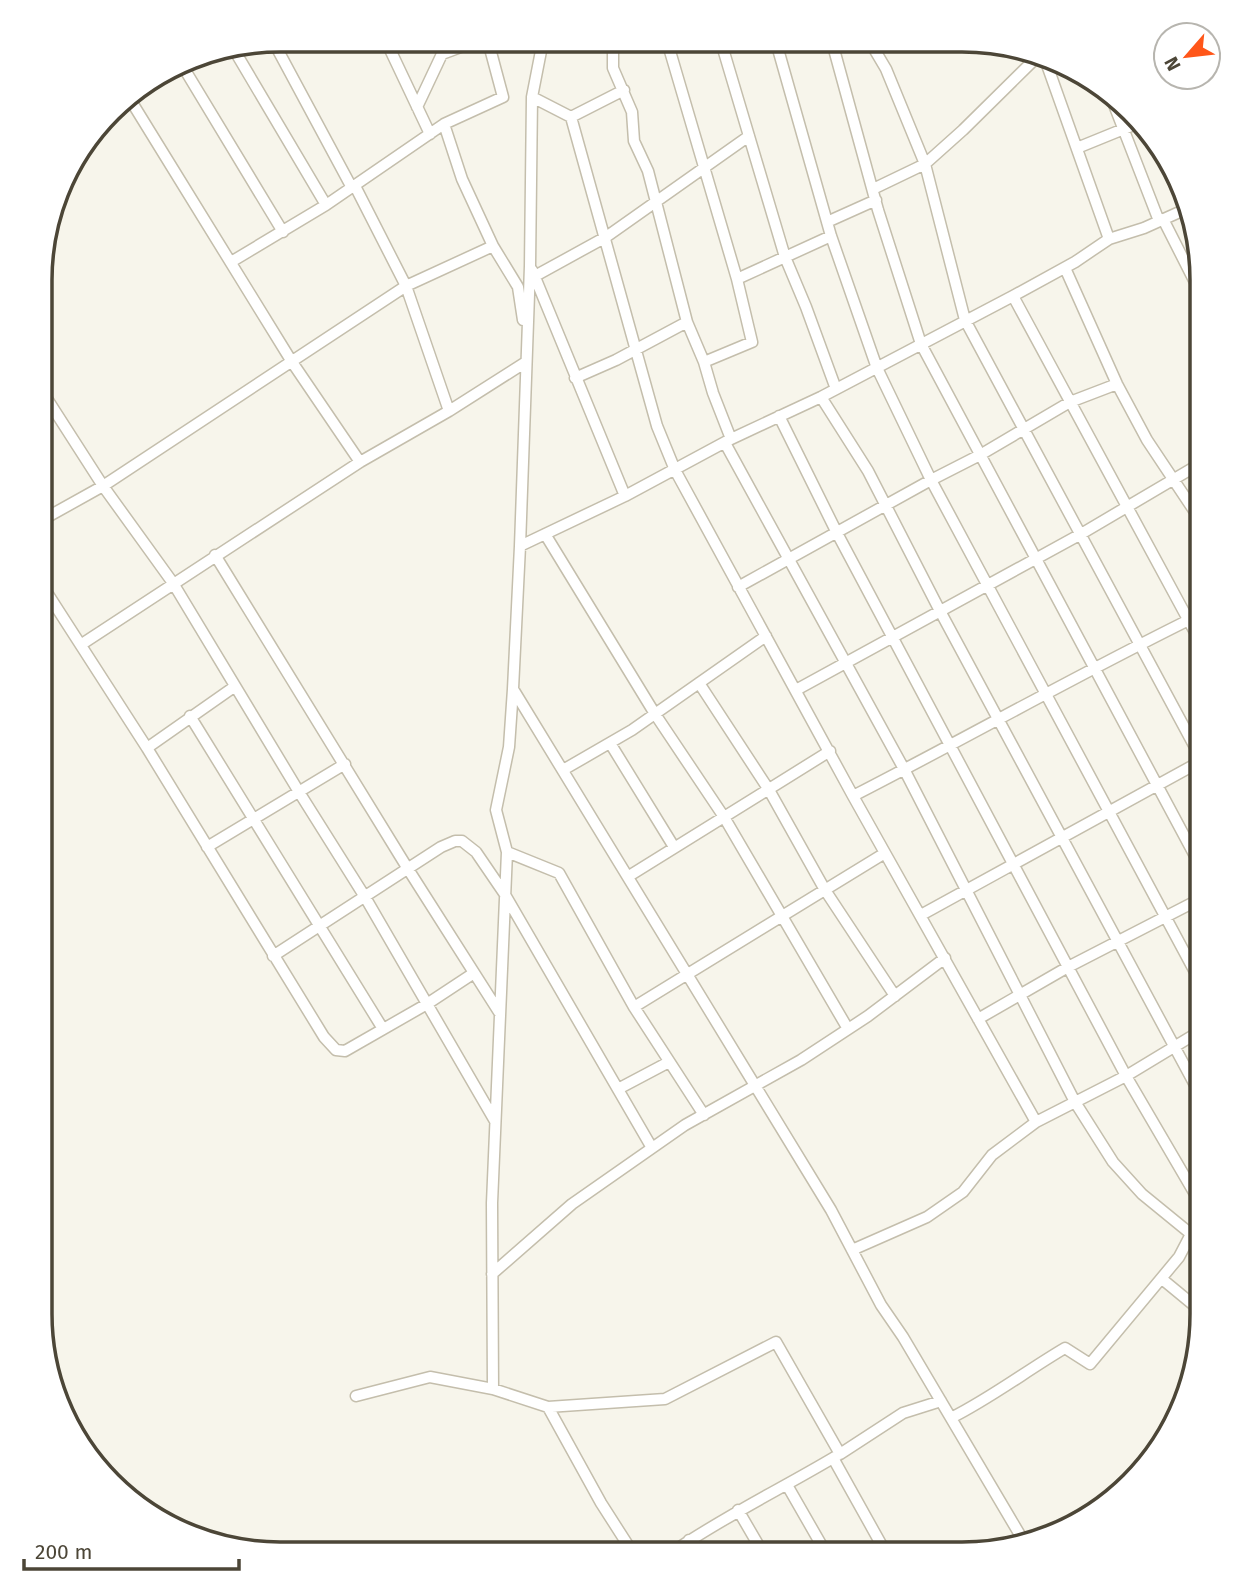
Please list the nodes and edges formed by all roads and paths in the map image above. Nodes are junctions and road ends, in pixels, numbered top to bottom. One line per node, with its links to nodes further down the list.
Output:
1 (670, 52): 29 (street)
2 (724, 52): 26 (street)
3 (779, 52): 37 (street)
4 (835, 52): 31 (street)
5 (876, 52): 28 (street)
6 (280, 53): 30 (street)
7 (392, 53): 19 (street)
8 (445, 53): 19 (street)
9 (491, 53): 22 (street)
10 (541, 53): 17 (street)
11 (613, 53): 16 (street)
12 (238, 57): 34 (street)
13 (1030, 63): 28 (street)
14 (1049, 70): 27 (street)
15 (187, 73): 38 (street)
16 (624, 90): 21 (street); 33 (street)
17 (532, 97): 21 (street); 46 (street)
18 (134, 106): 44 (street)
19 (417, 107): 25 (street)
20 (1118, 114): 24 (street)
21 (571, 117): 40 (street)
22 (444, 124): 25 (street); 42 (street)
23 (1130, 126): 24 (street)
24 (1124, 129): 27 (street); 36 (street)
25 (430, 134): 30 (street)
26 (749, 136): 29 (street); 43 (street)
27 (1077, 148): 41 (street)
28 (925, 164): 31 (street); 51 (street)
29 (705, 168): 33 (street); 48 (street)
30 (353, 187): 34 (street); 49 (street)
31 (873, 189): 32 (street)
32 (876, 200): 37 (street); 54 (street)
33 (656, 202): 40 (street); 52 (street)
34 (326, 205): 38 (street)
35 (1179, 211): 36 (street)
36 (1161, 220): 41 (street); 47 (street)
37 (827, 222): 39 (street)
38 (282, 232): 44 (street)
39 (831, 236): 43 (street); 59 (street)
40 (606, 237): 46 (street); 55 (street)
41 (1109, 239): 45 (street)
42 (493, 246): 49 (street); 53 (street)
43 (785, 257): 48 (street); 62 (street)
44 (231, 262): 56 (street)
45 (1065, 268): 50 (street); 61 (street)
46 (532, 271): 53 (street); 60 (street)
47 (1191, 275)
48 (737, 279): 58 (street)
49 (406, 286): 56 (street); 66 (street)
50 (1013, 296): 51 (street); 64 (street)
51 (965, 320): 54 (street); 68 (street)
52 (687, 322): 55 (street); 58 (street)
53 (527, 343): 57 (street)
54 (921, 344): 59 (street); 70 (street)
55 (635, 349): 60 (street); 72 (street)
56 (292, 362): 71 (street); 76 (street)
57 (526, 362): 66 (street); 85 (street)
58 (704, 362): 69 (street)
59 (877, 368): 62 (street); 74 (street)
60 (575, 378): 77 (street)
61 (1116, 384): 64 (street); 75 (street)
62 (836, 389): 63 (street)
63 (821, 397): 67 (street); 78 (street)
64 (1070, 402): 68 (street); 80 (street)
65 (52, 407): 76 (street)
66 (449, 411): 71 (street)
67 (779, 416): 69 (street); 82 (street)
68 (1024, 428): 70 (street); 84 (street)
69 (728, 441): 72 (street); 87 (street)
70 (980, 455): 74 (street); 88 (street)
71 (360, 462): 86 (street)
72 (675, 470): 77 (street); 91 (street)
73 (1191, 470): 75 (street)
74 (931, 480): 78 (street); 90 (street)
75 (1174, 481): 79 (street); 80 (street)
76 (103, 486): 81 (street); 89 (street)
77 (625, 496): 83 (street)
78 (886, 506): 82 (street); 93 (street)
79 (1191, 506)
80 (1127, 508): 84 (street); 95 (street)
81 (52, 514)
82 (837, 533): 87 (street); 98 (street)
83 (545, 534): 85 (street); 108 (street)
84 (1082, 534): 88 (street); 100 (street)
85 (520, 546): 105 (street)
86 (215, 555): 89 (street); 116 (street)
87 (789, 559): 91 (street); 101 (street)
88 (1035, 559): 90 (street); 102 (street)
89 (173, 583): 99 (street); 104 (street)
90 (988, 586): 93 (street); 107 (street)
91 (738, 587): 97 (street)
92 (52, 600): 99 (street)
93 (940, 611): 98 (street); 110 (street)
94 (1191, 620): 95 (street)
95 (1188, 621): 96 (street); 100 (street)
96 (1191, 626)
97 (766, 636): 103 (street); 106 (street)
98 (893, 636): 101 (street); 113 (street)
99 (82, 644): 114 (street)
100 (1140, 645): 102 (street); 111 (street)
101 (848, 663): 106 (street); 118 (street)
102 (1095, 668): 107 (street); 120 (street)
103 (699, 683): 108 (street); 121 (street)
104 (234, 687): 109 (street); 122 (street)
105 (513, 689): 119 (street); 131 (street)
106 (796, 690): 115 (street)
107 (1045, 693): 110 (street); 124 (street)
108 (655, 714): 112 (street); 125 (street)
109 (190, 716): 114 (street); 126 (street)
110 (999, 720): 113 (street); 127 (street)
111 (1191, 740)
112 (610, 743): 119 (street); 130 (street)
113 (951, 746): 118 (street); 133 (street)
114 (147, 748): 129 (street)
115 (830, 751): 121 (street); 123 (street)
116 (345, 764): 122 (street); 134 (street)
117 (1191, 767): 120 (street)
118 (904, 769): 123 (street); 137 (street)
119 (563, 770): 135 (street)
120 (1159, 785): 124 (street); 128 (street)
121 (769, 790): 125 (street); 136 (street)
122 (299, 792): 126 (street); 139 (street)
123 (853, 796): 132 (street)
124 (1108, 812): 127 (street); 143 (street)
125 (724, 817): 130 (street); 142 (street)
126 (254, 819): 129 (street); 144 (street)
127 (1063, 838): 133 (street); 145 (street)
128 (1190, 846)
129 (207, 847): 146 (street)
130 (674, 847): 135 (street)
131 (507, 852): 138 (street); 155 (street)
132 (885, 853): 136 (street); 141 (street)
133 (1014, 865): 137 (street); 149 (street)
134 (408, 869): 138 (street); 139 (street); 150 (street)
135 (629, 876): 151 (street)
136 (825, 890): 142 (street); 153 (street)
137 (967, 891): 141 (street); 152 (street)
138 (504, 893): 156 (street); 166 (street)
139 (365, 897): 144 (street); 154 (street)
140 (1190, 904): 143 (street)
141 (921, 915): 147 (street)
142 (782, 917): 151 (street); 159 (street)
143 (1165, 917): 145 (street); 148 (street)
144 (319, 926): 146 (street); 158 (street)
145 (1119, 942): 149 (street); 161 (street)
146 (273, 956): 158 (street)
147 (945, 958): 153 (street); 157 (street)
148 (1190, 964)
149 (1068, 967): 152 (street); 164 (street)
150 (474, 973): 154 (street); 156 (street)
151 (688, 976): 155 (street); 165 (street)
152 (1020, 995): 157 (street); 167 (street)
153 (895, 996): 159 (street)
154 (427, 1004): 158 (street); 169 (street)
155 (634, 1007): 162 (street)
156 (499, 1013): 169 (street)
157 (978, 1019): 170 (street)
158 (383, 1029)
159 (848, 1029): 165 (street)
160 (1190, 1037): 161 (street)
161 (1175, 1046): 163 (street); 164 (street)
162 (669, 1062): 166 (street); 168 (street)
163 (1190, 1075)
164 (1126, 1076): 167 (street); 172 (street)
165 (755, 1086): 168 (street); 175 (street)
166 (618, 1089): 171 (street)
167 (1075, 1102): 170 (street); 173 (street)
168 (704, 1115): 171 (street)
169 (495, 1121): 176 (street)
170 (1036, 1122): 175 (street)
171 (652, 1148): 176 (street)
172 (1190, 1186)
173 (1190, 1233)
174 (1190, 1236): 177 (street)
175 (852, 1250): 181 (street)
176 (492, 1274): 179 (street)
177 (1162, 1279): 178 (street); 183 (street)
178 (1190, 1302)
179 (493, 1389): 180 (street); 182 (street)
180 (356, 1396)
181 (941, 1401): 183 (street); 184 (street)
182 (548, 1406): 184 (street); 189 (street)
183 (951, 1418): 187 (street)
184 (836, 1456): 185 (street); 192 (street)
185 (787, 1485): 186 (street); 191 (street)
186 (738, 1510): 188 (street); 190 (street)
187 (1020, 1534)
188 (690, 1540)
189 (625, 1541)
190 (756, 1541)
191 (819, 1541)
192 (880, 1541)

